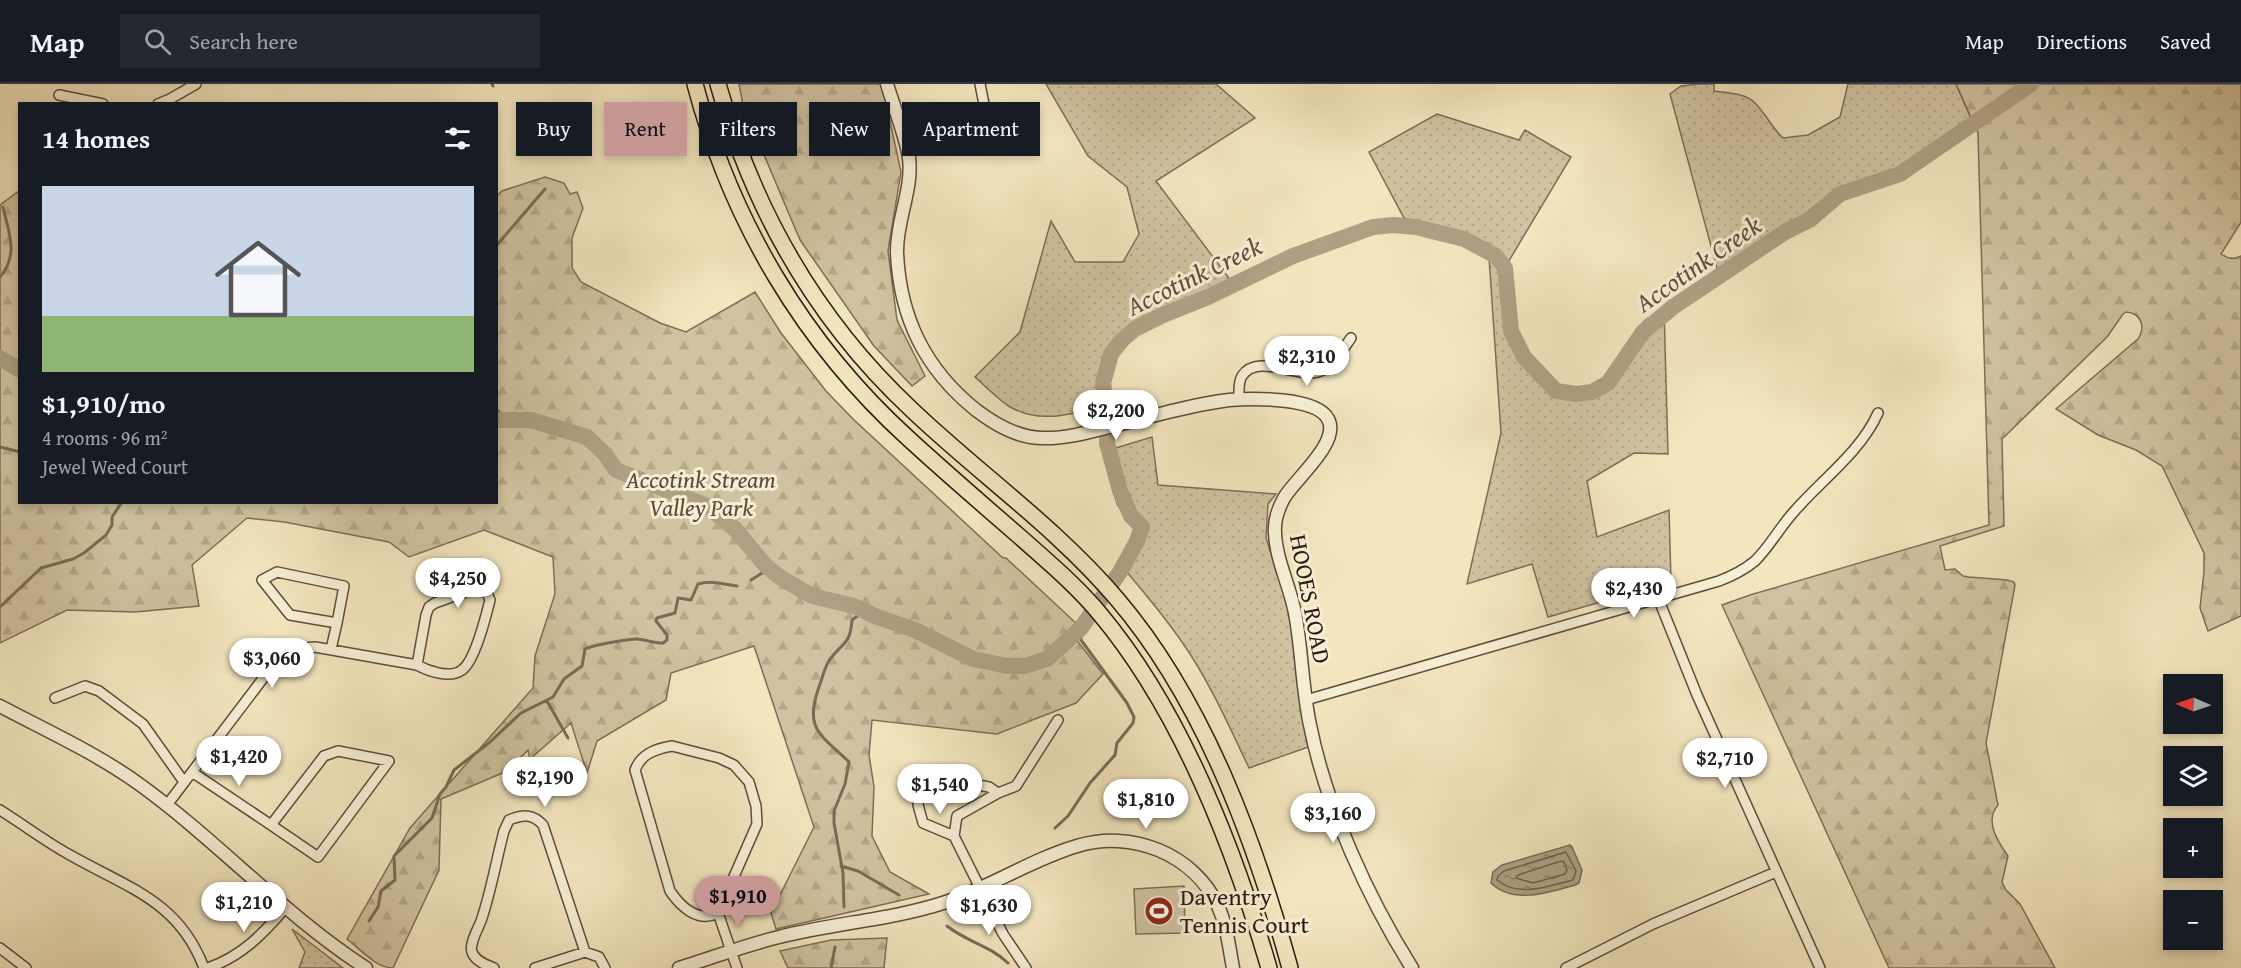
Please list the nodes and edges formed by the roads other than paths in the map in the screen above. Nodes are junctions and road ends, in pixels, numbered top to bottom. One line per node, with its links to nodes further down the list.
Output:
1 (196, 84): 8 (street)
2 (695, 84): 48 (main road)
3 (718, 84): 28 (main road)
4 (887, 84): 11 (street, HOOES ROAD)
5 (980, 84): 9 (street)
6 (59, 95): 7 (street)
7 (93, 102)
8 (163, 102)
9 (984, 102)
10 (1351, 338): 11 (street)
11 (1239, 399): 18 (street, HOOES ROAD)
12 (1878, 413): 13 (street)
13 (1658, 598): 18 (street); 29 (street)
14 (337, 623): 14 (street); 15 (street)
15 (332, 649): 16 (street); 21 (street)
16 (417, 665): 16 (street)
17 (55, 698): 22 (street)
18 (1306, 700): 51 (street, HOOES ROAD)
19 (0, 706): 24 (street)
20 (1058, 720): 23 (street)
21 (192, 772): 22 (street); 26 (street)
22 (184, 782): 24 (street)
23 (998, 793): 27 (street); 27 (street)
24 (166, 805): 31 (street)
25 (0, 810): 38 (street)
26 (272, 825): 26 (street)
27 (954, 836): 30 (street)
28 (1260, 866): 49 (main road); 50 (main road)
29 (1776, 872): 36 (street); 54 (street)
30 (981, 888): 34 (street); 46 (street); 47 (street)
31 (286, 907): 39 (street); 40 (street)
32 (718, 913): 32 (street); 34 (street)
33 (0, 948): 37 (street)
34 (733, 951): 44 (street); 45 (street)
35 (585, 952): 41 (street); 42 (street); 43 (street)
36 (1589, 957): 52 (street); 53 (street)
37 (26, 968)
38 (204, 968)
39 (208, 968)
40 (366, 968)
41 (494, 968)
42 (535, 968)
43 (605, 968)
44 (679, 968)
45 (737, 968)
46 (1026, 968)
47 (1233, 968)
48 (1269, 968)
49 (1290, 968)
50 (1300, 968)
51 (1412, 968)
52 (1566, 968)
53 (1594, 968)
54 (1820, 968)

